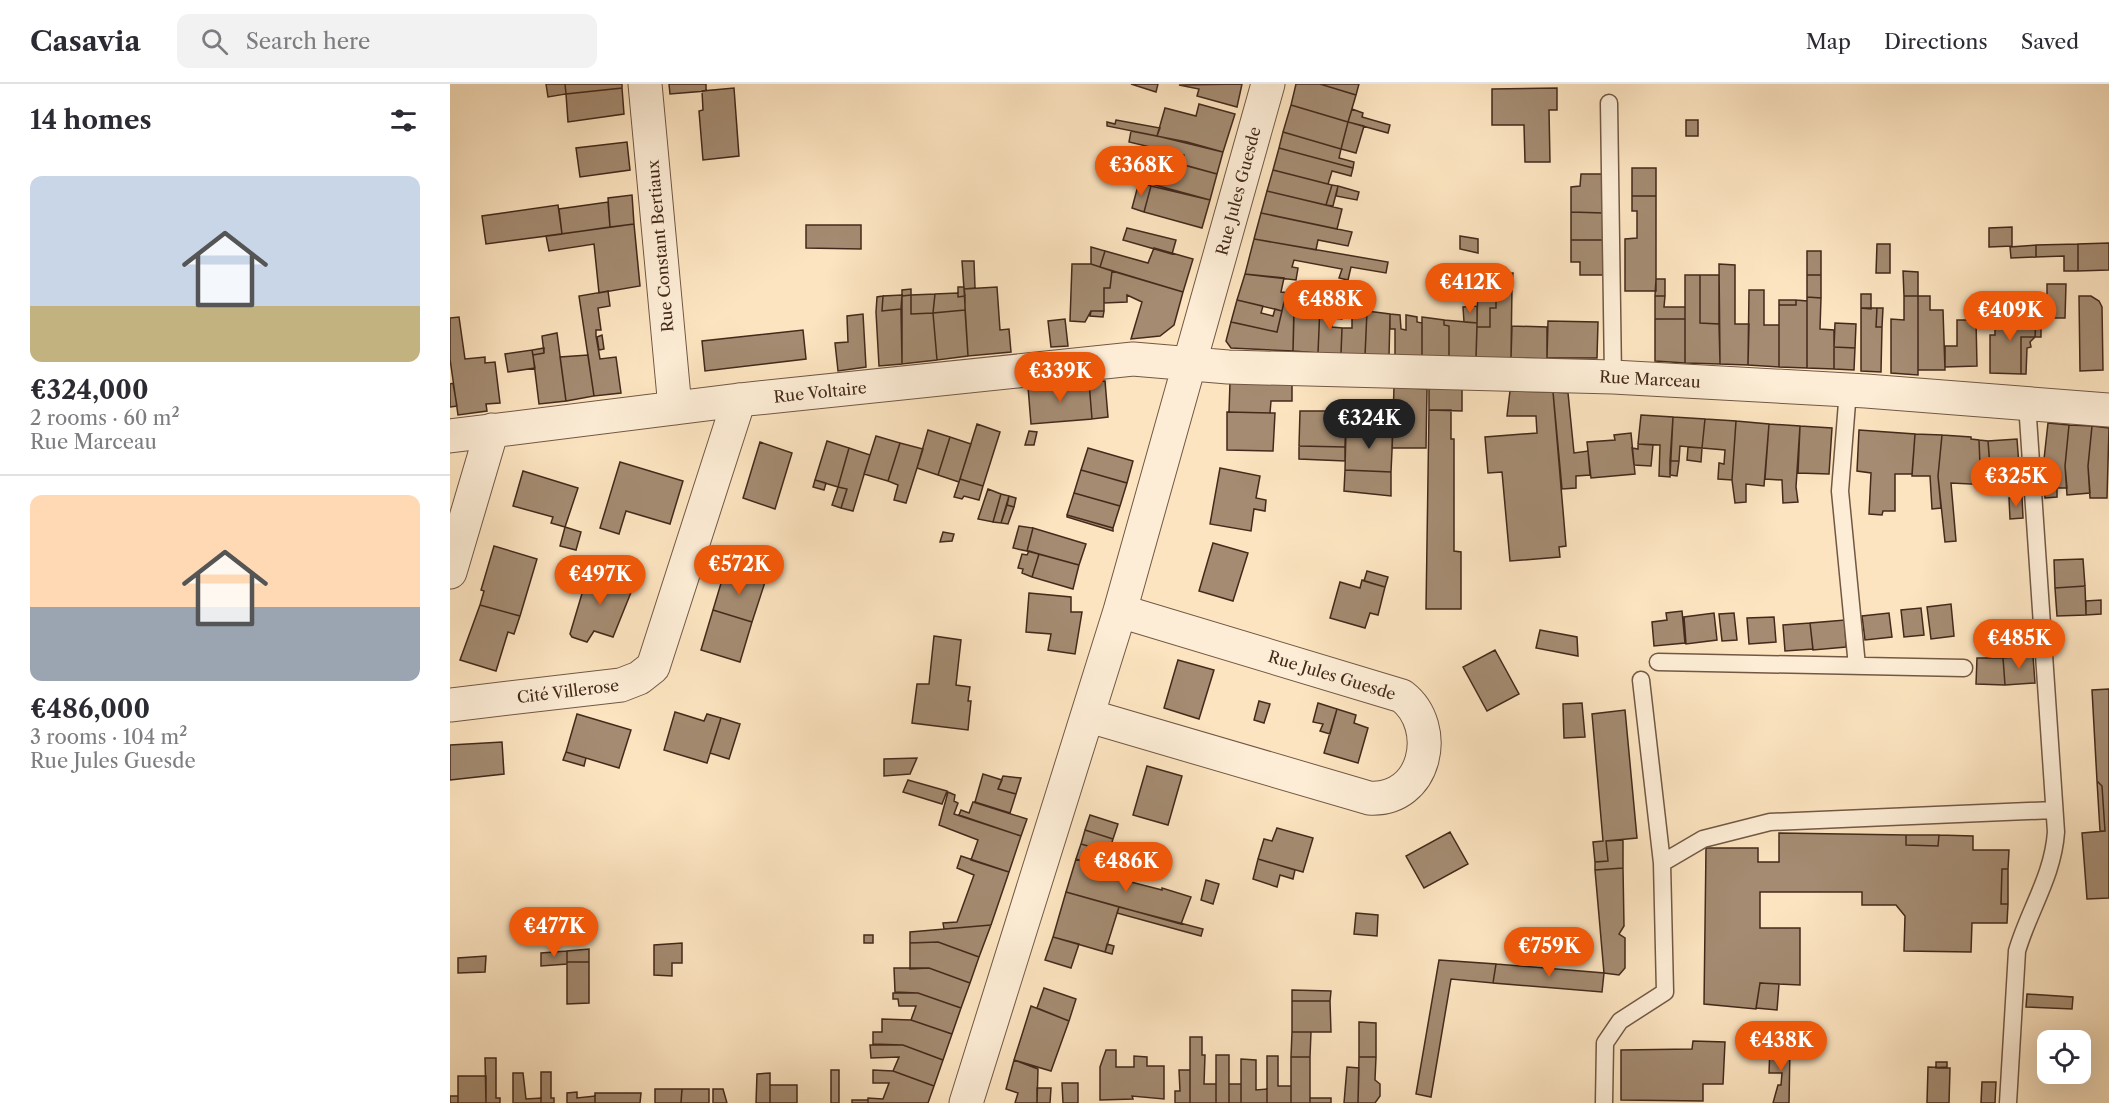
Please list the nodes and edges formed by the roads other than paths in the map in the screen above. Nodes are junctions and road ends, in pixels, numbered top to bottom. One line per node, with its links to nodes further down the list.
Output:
1 (645, 84): 9 (street, Rue Constant Bertiaux)
2 (1268, 84): 4 (street, Rue Jules Guesde)
3 (1609, 103): 5 (lane)
4 (1191, 363): 5 (street, Rue Marceau); 7 (street, Rue Voltaire); 14 (street, Rue Jules Guesde)
5 (1614, 377): 6 (street, Rue Marceau)
6 (1848, 390): 8 (street, Rue Marceau); 16 (lane)
7 (739, 400): 9 (street, Rue Voltaire); 19 (street, Cité Villerose)
8 (2027, 403): 10 (street, Rue Marceau); 21 (lane)
9 (675, 408): 11 (street, Rue Voltaire)
10 (2109, 410)
11 (492, 430): 12 (street, Rue Voltaire); 13 (street)
12 (450, 436)
13 (450, 572)
14 (1120, 611): 20 (street, Rue Jules Guesde); 20 (street, Rue Jules Guesde)
15 (1658, 662): 16 (lane)
16 (1857, 666): 17 (lane)
17 (1964, 668)
18 (1641, 680): 22 (lane)
19 (450, 705)
20 (1089, 716): 23 (street, Rue Jules Guesde)
21 (2054, 810): 22 (lane); 25 (lane)
22 (1662, 863): 24 (lane)
23 (966, 1103)
24 (1604, 1103)
25 (2008, 1103)

